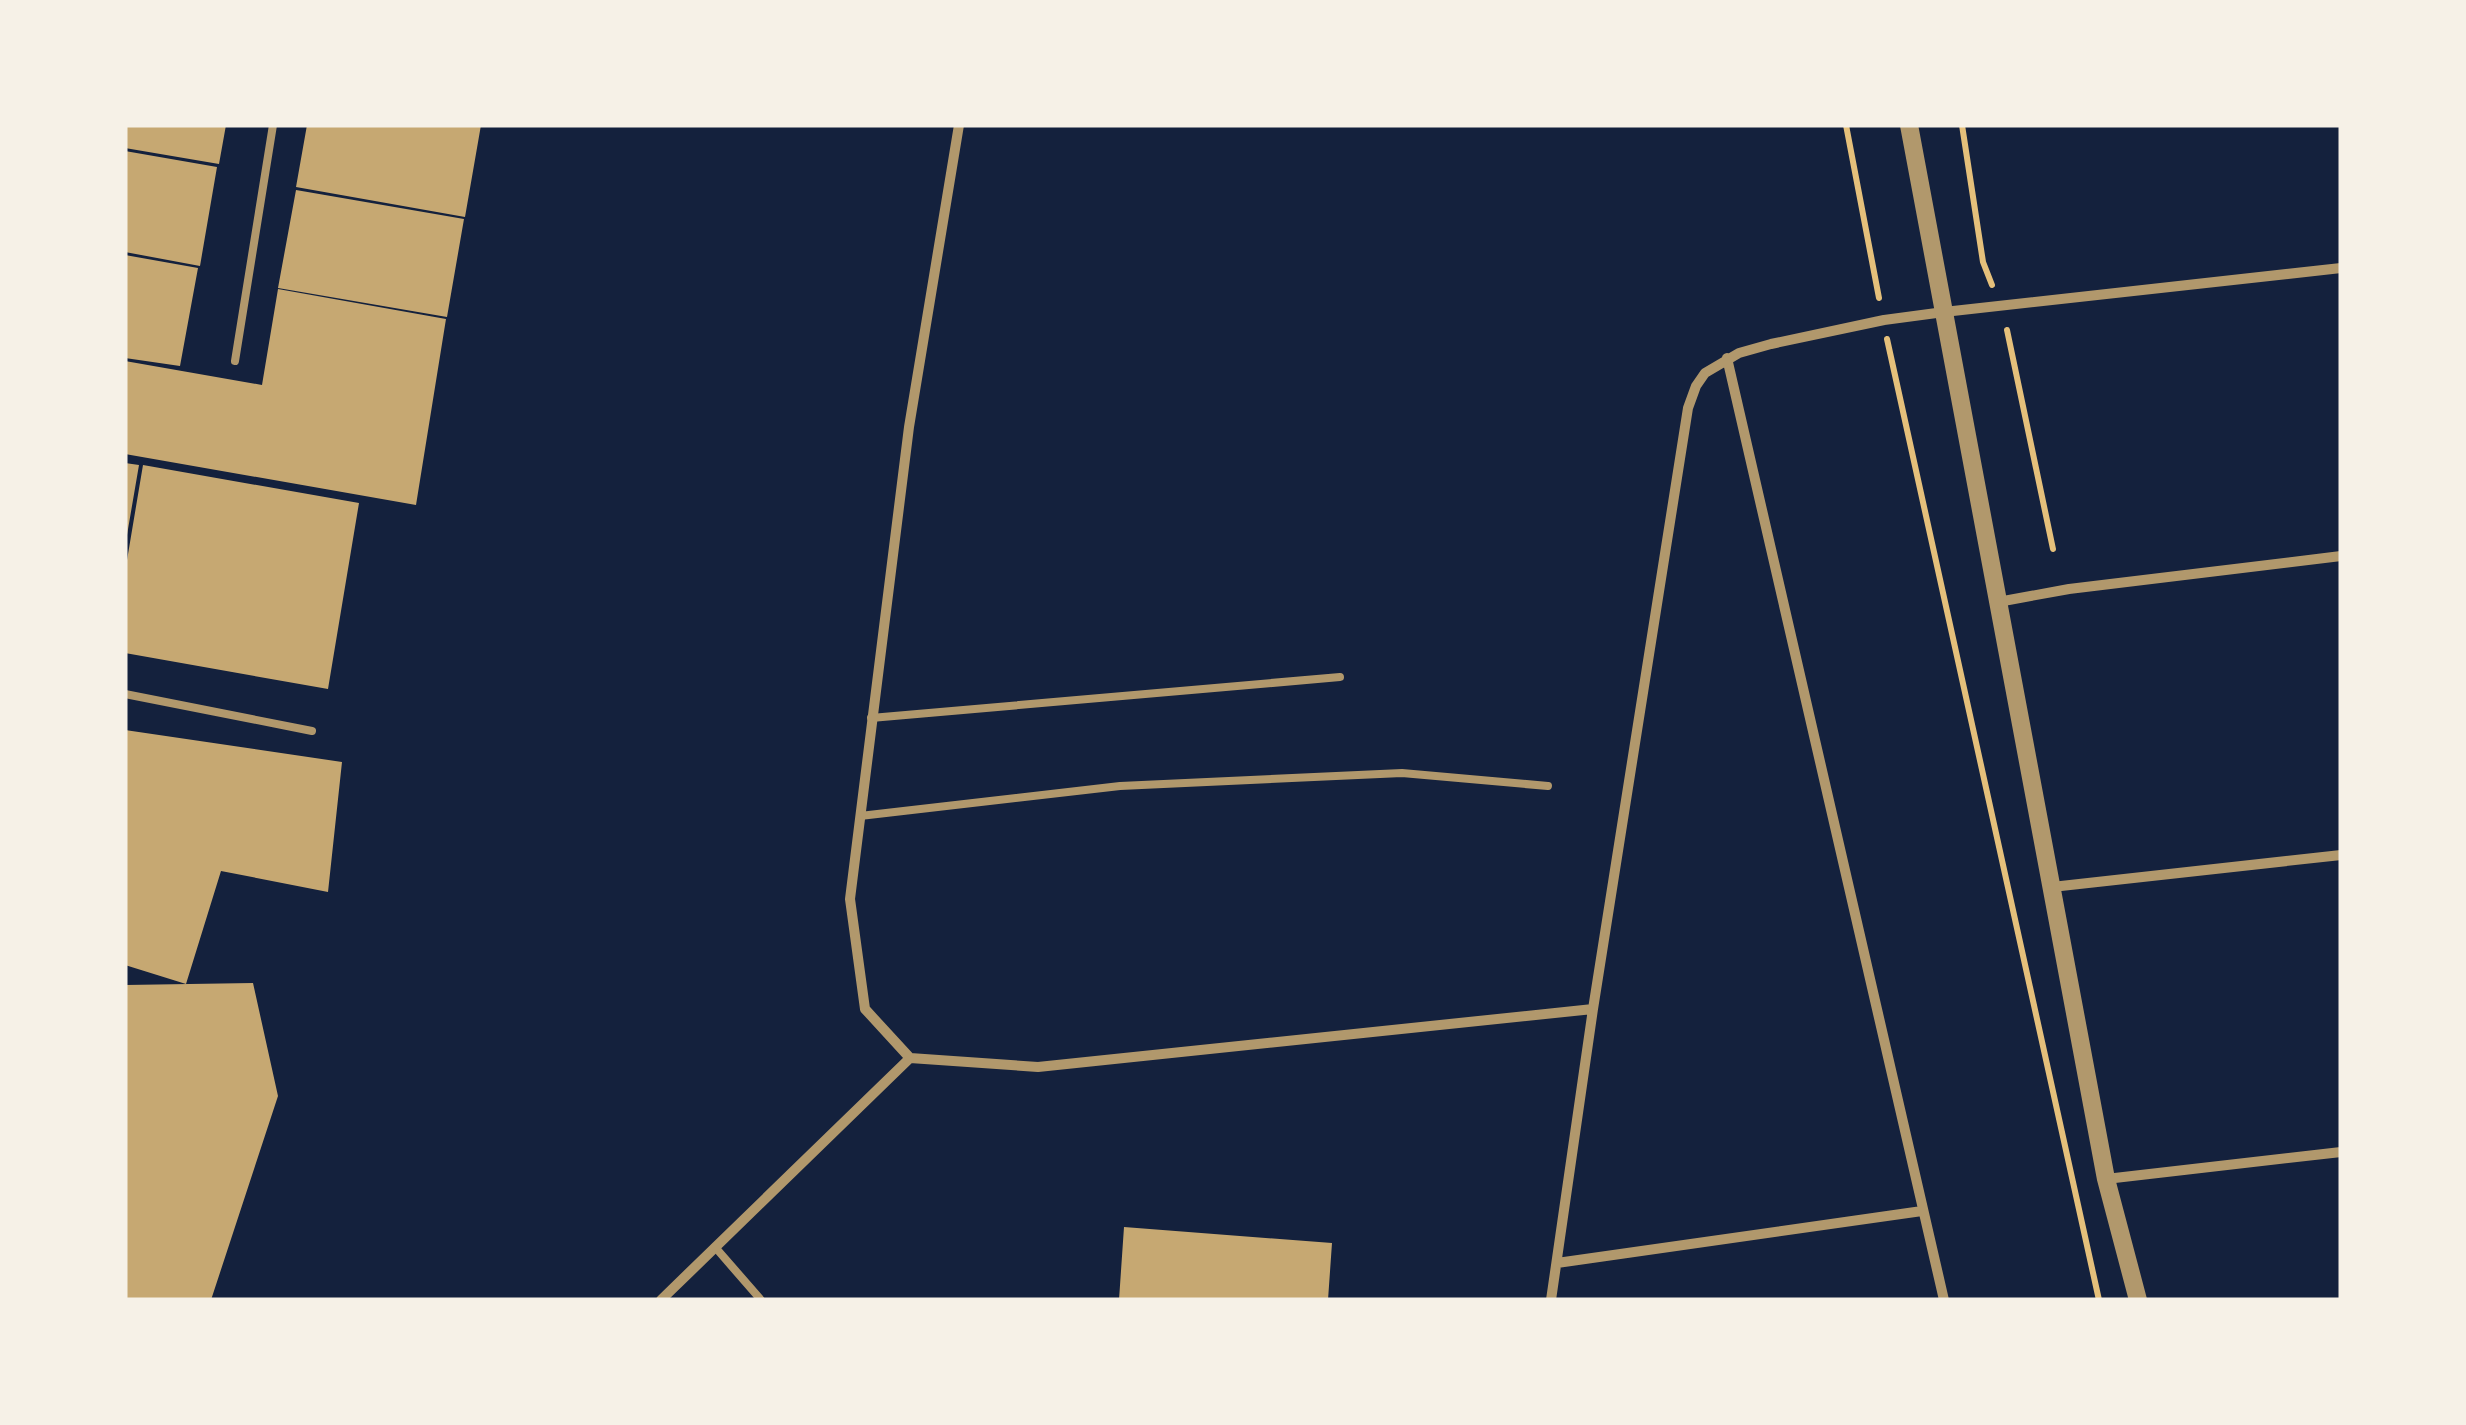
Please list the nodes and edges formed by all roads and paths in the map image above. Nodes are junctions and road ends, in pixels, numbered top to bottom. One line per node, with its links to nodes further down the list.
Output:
1 (273, 125): 11 (lane)
2 (958, 125): 17 (street)
3 (1846, 125): 9 (path)
4 (1908, 125): 8 (street)
5 (1962, 125): 7 (path)
6 (2341, 268): 7 (street)
7 (2000, 306): 8 (street); 12 (path)
8 (1944, 312): 9 (street); 14 (street)
9 (1884, 320): 10 (street); 34 (path)
10 (1727, 358): 23 (street); 27 (street)
11 (234, 361)
12 (2052, 549)
13 (2341, 556): 14 (street)
14 (1998, 602): 22 (street)
15 (1340, 677): 17 (lane)
16 (125, 694): 18 (lane)
17 (871, 718): 20 (street)
18 (312, 731)
19 (1548, 786): 20 (lane)
20 (860, 816): 24 (street)
21 (2341, 855): 22 (street)
22 (2052, 887): 26 (street)
23 (1593, 1009): 24 (street); 29 (street)
24 (910, 1058): 28 (street)
25 (2341, 1152): 26 (street)
26 (2106, 1179): 35 (street)
27 (1922, 1211): 29 (street); 33 (street)
28 (715, 1247): 30 (street); 31 (lane)
29 (1556, 1264): 32 (street)
30 (661, 1300)
31 (762, 1300)
32 (1551, 1300)
33 (1944, 1300)
34 (2099, 1300)
35 (2138, 1300)

